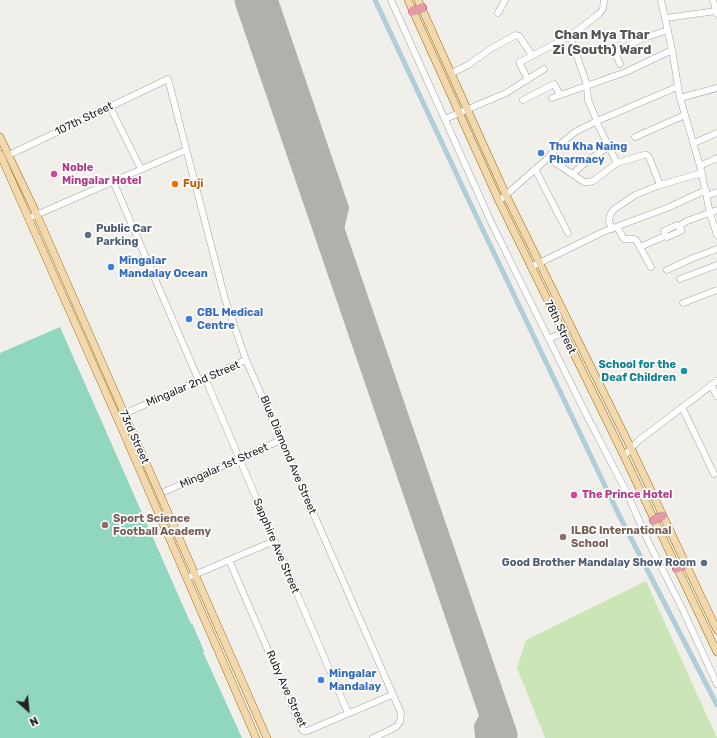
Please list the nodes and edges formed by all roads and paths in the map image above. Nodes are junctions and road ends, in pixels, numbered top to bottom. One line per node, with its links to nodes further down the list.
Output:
1 (391, 0): 31 (street)
2 (408, 0): 7 (main road, 78th Street)
3 (505, 0): 8 (street)
4 (604, 0): 12 (street)
5 (661, 0): 10 (street)
6 (713, 0): 9 (street)
7 (420, 3): 17 (main road, 78th Street); 29 (main road, 78th Street)
8 (498, 13)
9 (716, 13): 10 (street)
10 (666, 18): 11 (street)
11 (668, 30): 13 (street); 15 (street)
12 (570, 36): 14 (street); 20 (street)
13 (672, 50): 20 (street); 21 (street)
14 (532, 56): 17 (street); 19 (street)
15 (620, 64)
16 (544, 69): 19 (street)
17 (452, 73): 28 (main road, 78th Street)
18 (168, 79): 27 (street, 107th Street); 38 (street, Blue Diamond Ave Street)
19 (528, 80): 28 (street)
20 (587, 85): 23 (street); 32 (street)
21 (677, 87): 25 (street); 32 (street)
22 (717, 88): 25 (street)
23 (560, 95): 24 (street); 26 (street)
24 (552, 98)
25 (680, 98): 30 (street)
26 (523, 100)
27 (110, 107): 39 (street, 107th Street); 45 (street)
28 (468, 109): 29 (street); 53 (main road, 78th Street)
29 (460, 112): 31 (street); 54 (main road, 78th Street)
30 (685, 115): 35 (street); 36 (street)
31 (445, 119): 73 (street)
32 (597, 121): 37 (street); 41 (street)
33 (717, 133): 36 (street)
34 (0, 137): 39 (main road, 73rd Street)
35 (635, 137)
36 (694, 143): 44 (street)
37 (608, 146): 43 (street); 48 (street)
38 (186, 150): 45 (street); 74 (street, Blue Diamond Ave Street)
39 (9, 155): 40 (main road, 107th Street); 57 (main road, 73rd Street)
40 (1, 157): 58 (main road, 73rd Street)
41 (548, 158): 46 (street); 48 (street)
42 (717, 158): 44 (street)
43 (617, 163): 48 (street); 50 (street)
44 (700, 166): 47 (street)
45 (141, 169): 49 (street)
46 (536, 169): 53 (street); 60 (street)
47 (702, 173): 50 (street); 51 (street)
48 (572, 174)
49 (114, 181): 57 (street); 75 (street, Sapphire Ave Street)
50 (660, 185): 59 (street)
51 (706, 192): 52 (street); 56 (street); 59 (street)
52 (717, 192)
53 (506, 195): 54 (street); 64 (main road, 78th Street)
54 (499, 201): 66 (main road, 78th Street)
55 (717, 210): 56 (street)
56 (710, 213): 61 (street); 62 (street)
57 (37, 215): 58 (street); 80 (main road, 73rd Street)
58 (29, 218): 81 (main road, 73rd Street)
59 (615, 228): 62 (street); 64 (street)
60 (568, 234)
61 (717, 235)
62 (640, 247): 67 (street)
63 (717, 249): 68 (street)
64 (540, 263): 66 (street); 83 (main road, 78th Street)
65 (717, 265): 69 (street)
66 (531, 267): 72 (main road, 78th Street)
67 (651, 267)
68 (666, 270)
69 (680, 279)
70 (717, 290): 71 (street)
71 (683, 303)
72 (563, 332): 73 (street); 84 (main road, 78th Street)
73 (549, 339): 97 (street)
74 (246, 360): 75 (street, Mingalar 2nd Street); 82 (street, Blue Diamond Ave Street)
75 (202, 379): 80 (street, Mingalar 2nd Street); 85 (street, Sapphire Ave Street)
76 (717, 381): 77 (street)
77 (712, 385): 78 (street); 79 (street)
78 (717, 396)
79 (682, 407): 83 (street); 86 (street)
80 (124, 413): 81 (street, Mingalar 2nd Street); 92 (main road, 73rd Street)
81 (117, 417): 93 (main road, 73rd Street)
82 (281, 440): 85 (street, Mingalar 1st Street); 98 (street, Blue Diamond Ave Street)
83 (631, 448): 84 (street); 88 (main road, 78th Street)
84 (624, 456): 88 (main road, 78th Street)
85 (240, 459): 87 (street, Mingalar 1st Street); 89 (street, Sapphire Ave Street)
86 (714, 474)
87 (166, 491)
88 (658, 518): 91 (main road, 78th Street)
89 (274, 541): 90 (street); 99 (street, Sapphire Ave Street)
90 (229, 560): 92 (street); 99 (street, Ruby Ave Street)
91 (681, 566): 94 (main road, 78th Street); 95 (main road, 78th Street)
92 (195, 574): 93 (street); 100 (main road, 73rd Street)
93 (187, 578): 101 (main road, 73rd Street)
94 (717, 630)
95 (715, 642): 96 (main road, 78th Street)
96 (717, 652)
97 (717, 683)
98 (392, 695): 99 (street, Ruby Ave Street); 104 (street, Blue Diamond Ave Street)
99 (348, 713)
100 (260, 722): 101 (main road); 103 (main road, 73rd Street)
101 (251, 726): 102 (main road, 73rd Street)
102 (256, 738)
103 (267, 738)
104 (373, 738)

